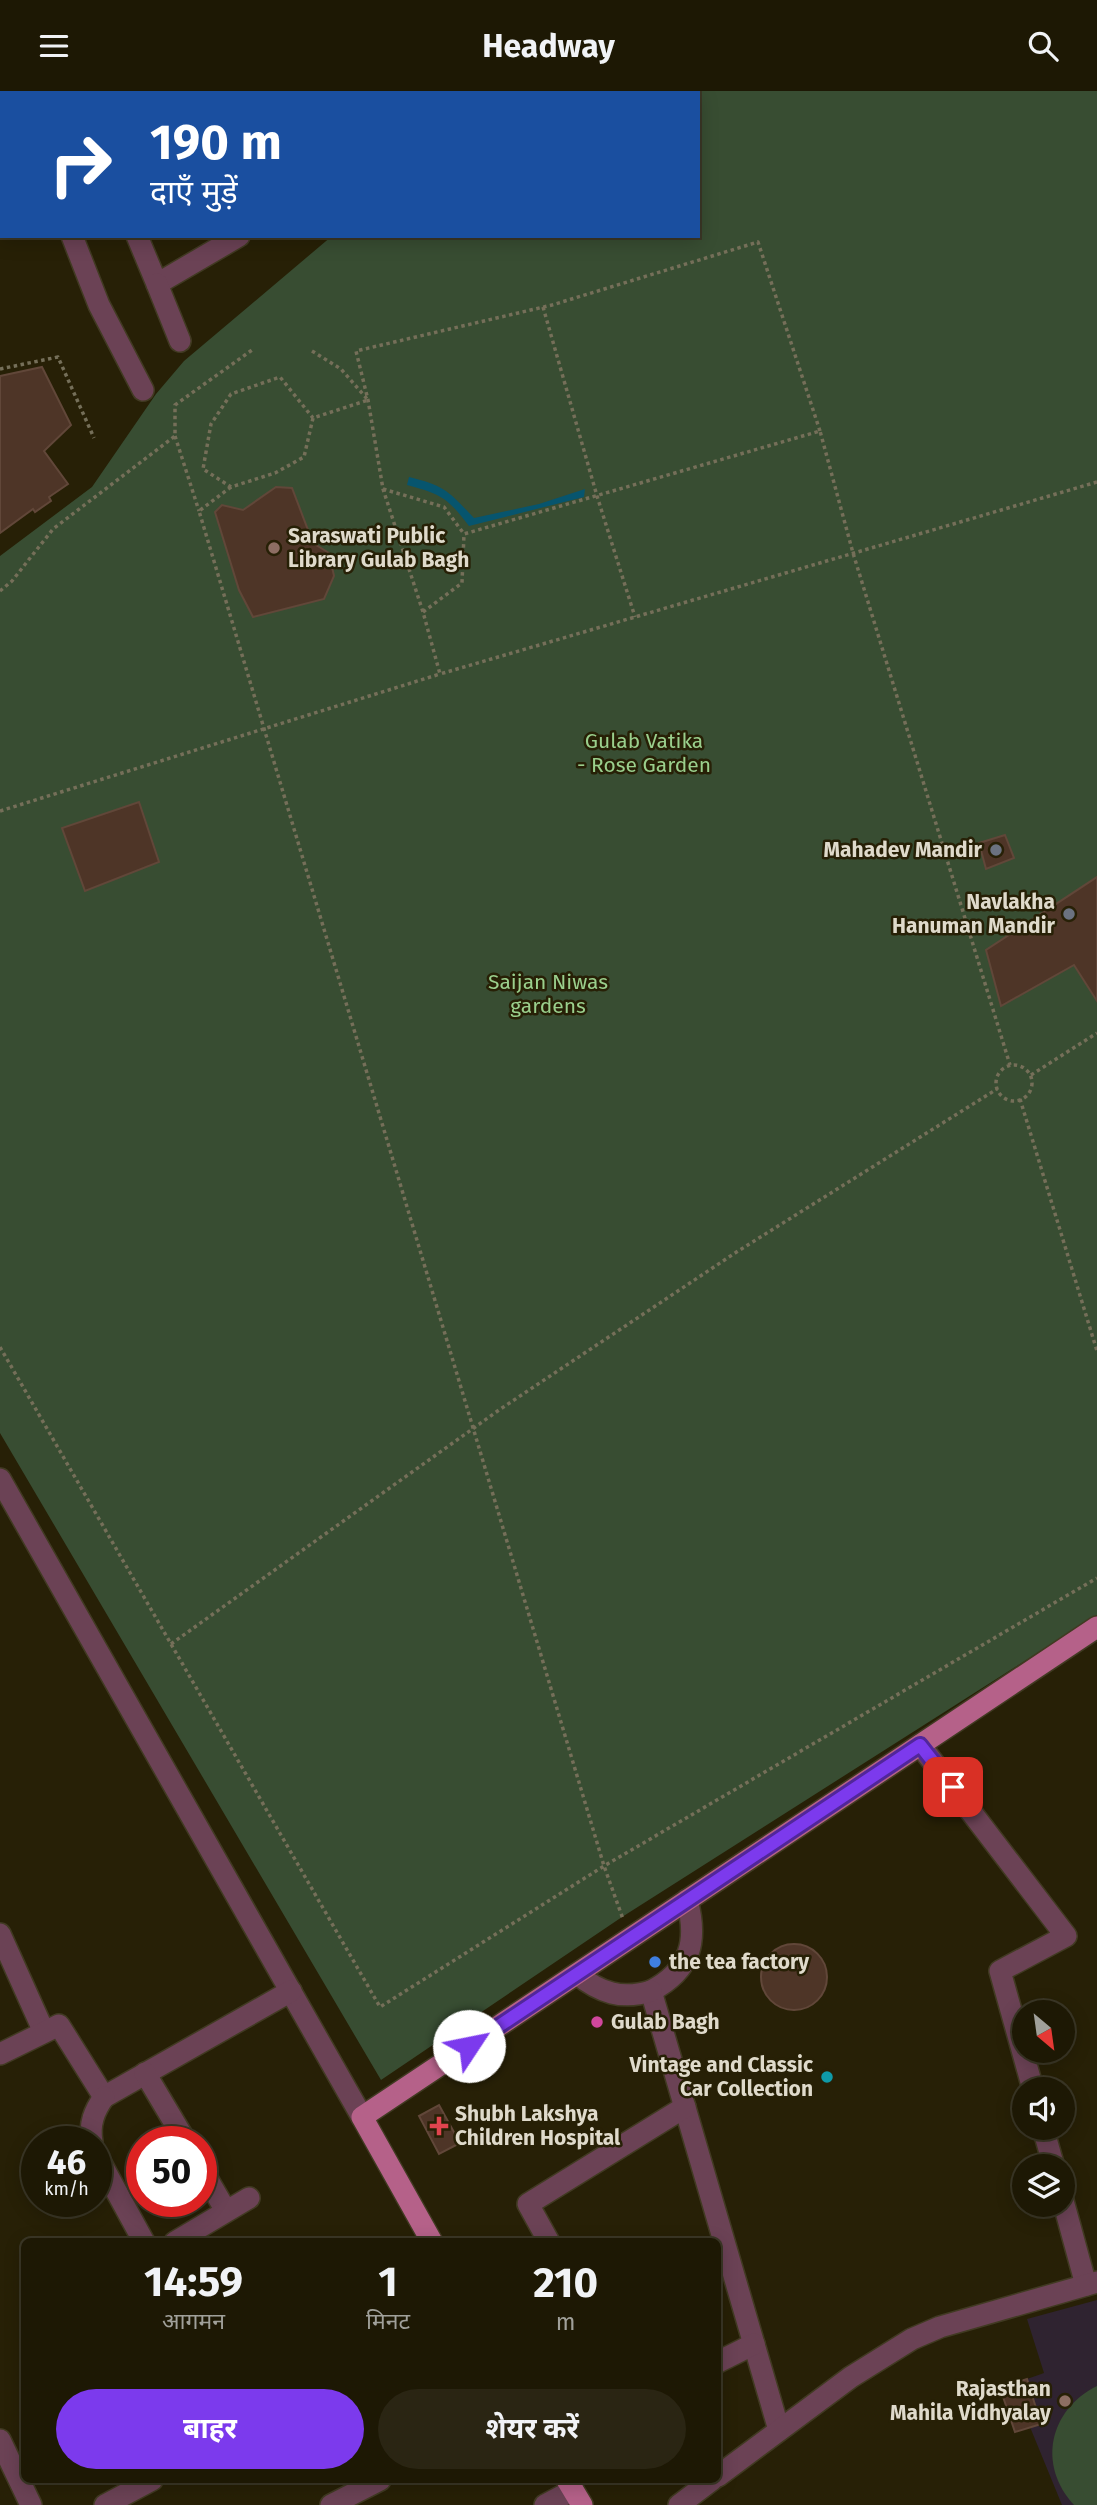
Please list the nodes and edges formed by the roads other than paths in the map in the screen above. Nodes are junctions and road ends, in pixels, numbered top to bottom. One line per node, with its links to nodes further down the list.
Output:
1 (73, 238): 6 (street)
2 (138, 238): 4 (street)
3 (235, 238): 4 (street)
4 (157, 284): 5 (street)
5 (180, 341)
6 (143, 390)
7 (0, 1479): 13 (street)
8 (1097, 1627): 9 (main road)
9 (920, 1745): 10 (main road); 18 (street)
10 (687, 1900): 12 (main road); 14 (street)
11 (0, 1934): 15 (street)
12 (577, 1974): 14 (street); 21 (main road)
13 (290, 1991): 17 (street); 21 (street)
14 (651, 1991): 20 (street)
15 (44, 2032): 16 (street); 19 (street)
16 (0, 2054)
17 (145, 2073): 19 (street); 23 (street)
18 (1030, 2077)
19 (104, 2097): 22 (street)
20 (685, 2107): 32 (street); 34 (street)
21 (362, 2117): 31 (main road)
22 (91, 2126)
23 (176, 2126)
24 (112, 2183): 29 (street)
25 (217, 2196): 27 (street)
26 (249, 2198): 27 (street)
27 (226, 2211): 30 (street)
28 (1069, 2217): 33 (street)
29 (142, 2238)
30 (181, 2238)
31 (430, 2238)
32 (547, 2238)
33 (1092, 2283): 36 (street)
34 (754, 2344): 35 (street); 36 (street)
35 (721, 2360)
36 (779, 2430): 38 (street)
37 (0, 2440): 43 (street)
38 (721, 2474)
39 (146, 2483): 44 (street)
40 (374, 2483): 45 (street)
41 (708, 2483): 47 (street)
42 (574, 2491): 46 (street)
43 (31, 2505)
44 (105, 2505)
45 (331, 2505)
46 (545, 2505)
47 (679, 2505)

